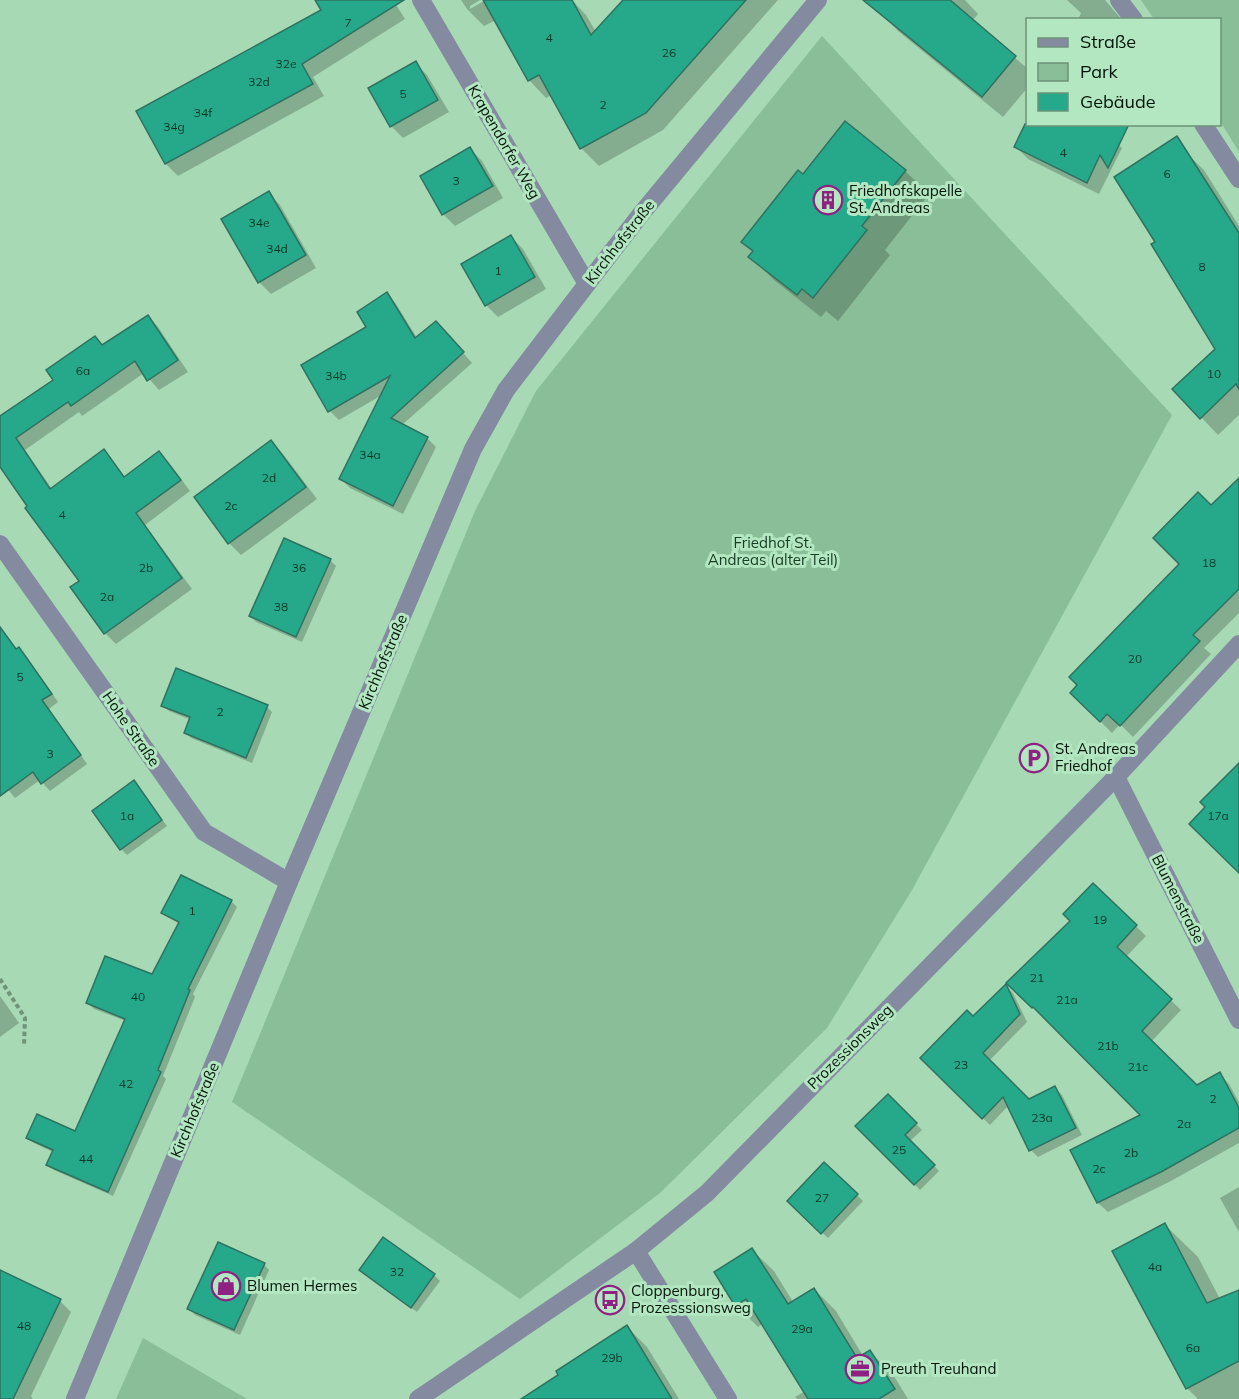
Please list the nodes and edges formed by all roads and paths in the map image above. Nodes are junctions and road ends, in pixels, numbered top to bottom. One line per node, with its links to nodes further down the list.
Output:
1 (421, 0): 7 (street, Krapendorfer Weg)
2 (818, 0): 7 (street, Kirchhofstraße)
3 (1119, 0): 4 (street)
4 (1132, 18)
5 (1204, 126): 6 (street)
6 (1239, 179)
7 (587, 284): 11 (street, Kirchhofstraße)
8 (0, 544): 11 (street, Hohe Straße)
9 (1239, 644): 10 (street, Prozessionsweg)
10 (1116, 777): 13 (street, Blumenstraße); 15 (street, Prozessionsweg)
11 (289, 882): 16 (street, Kirchhofstraße)
12 (0, 979): 14 (path)
13 (1239, 1020)
14 (24, 1046)
15 (636, 1251): 17 (street, Prozessionsweg); 18 (street)
16 (75, 1399)
17 (418, 1399)
18 (728, 1399)

